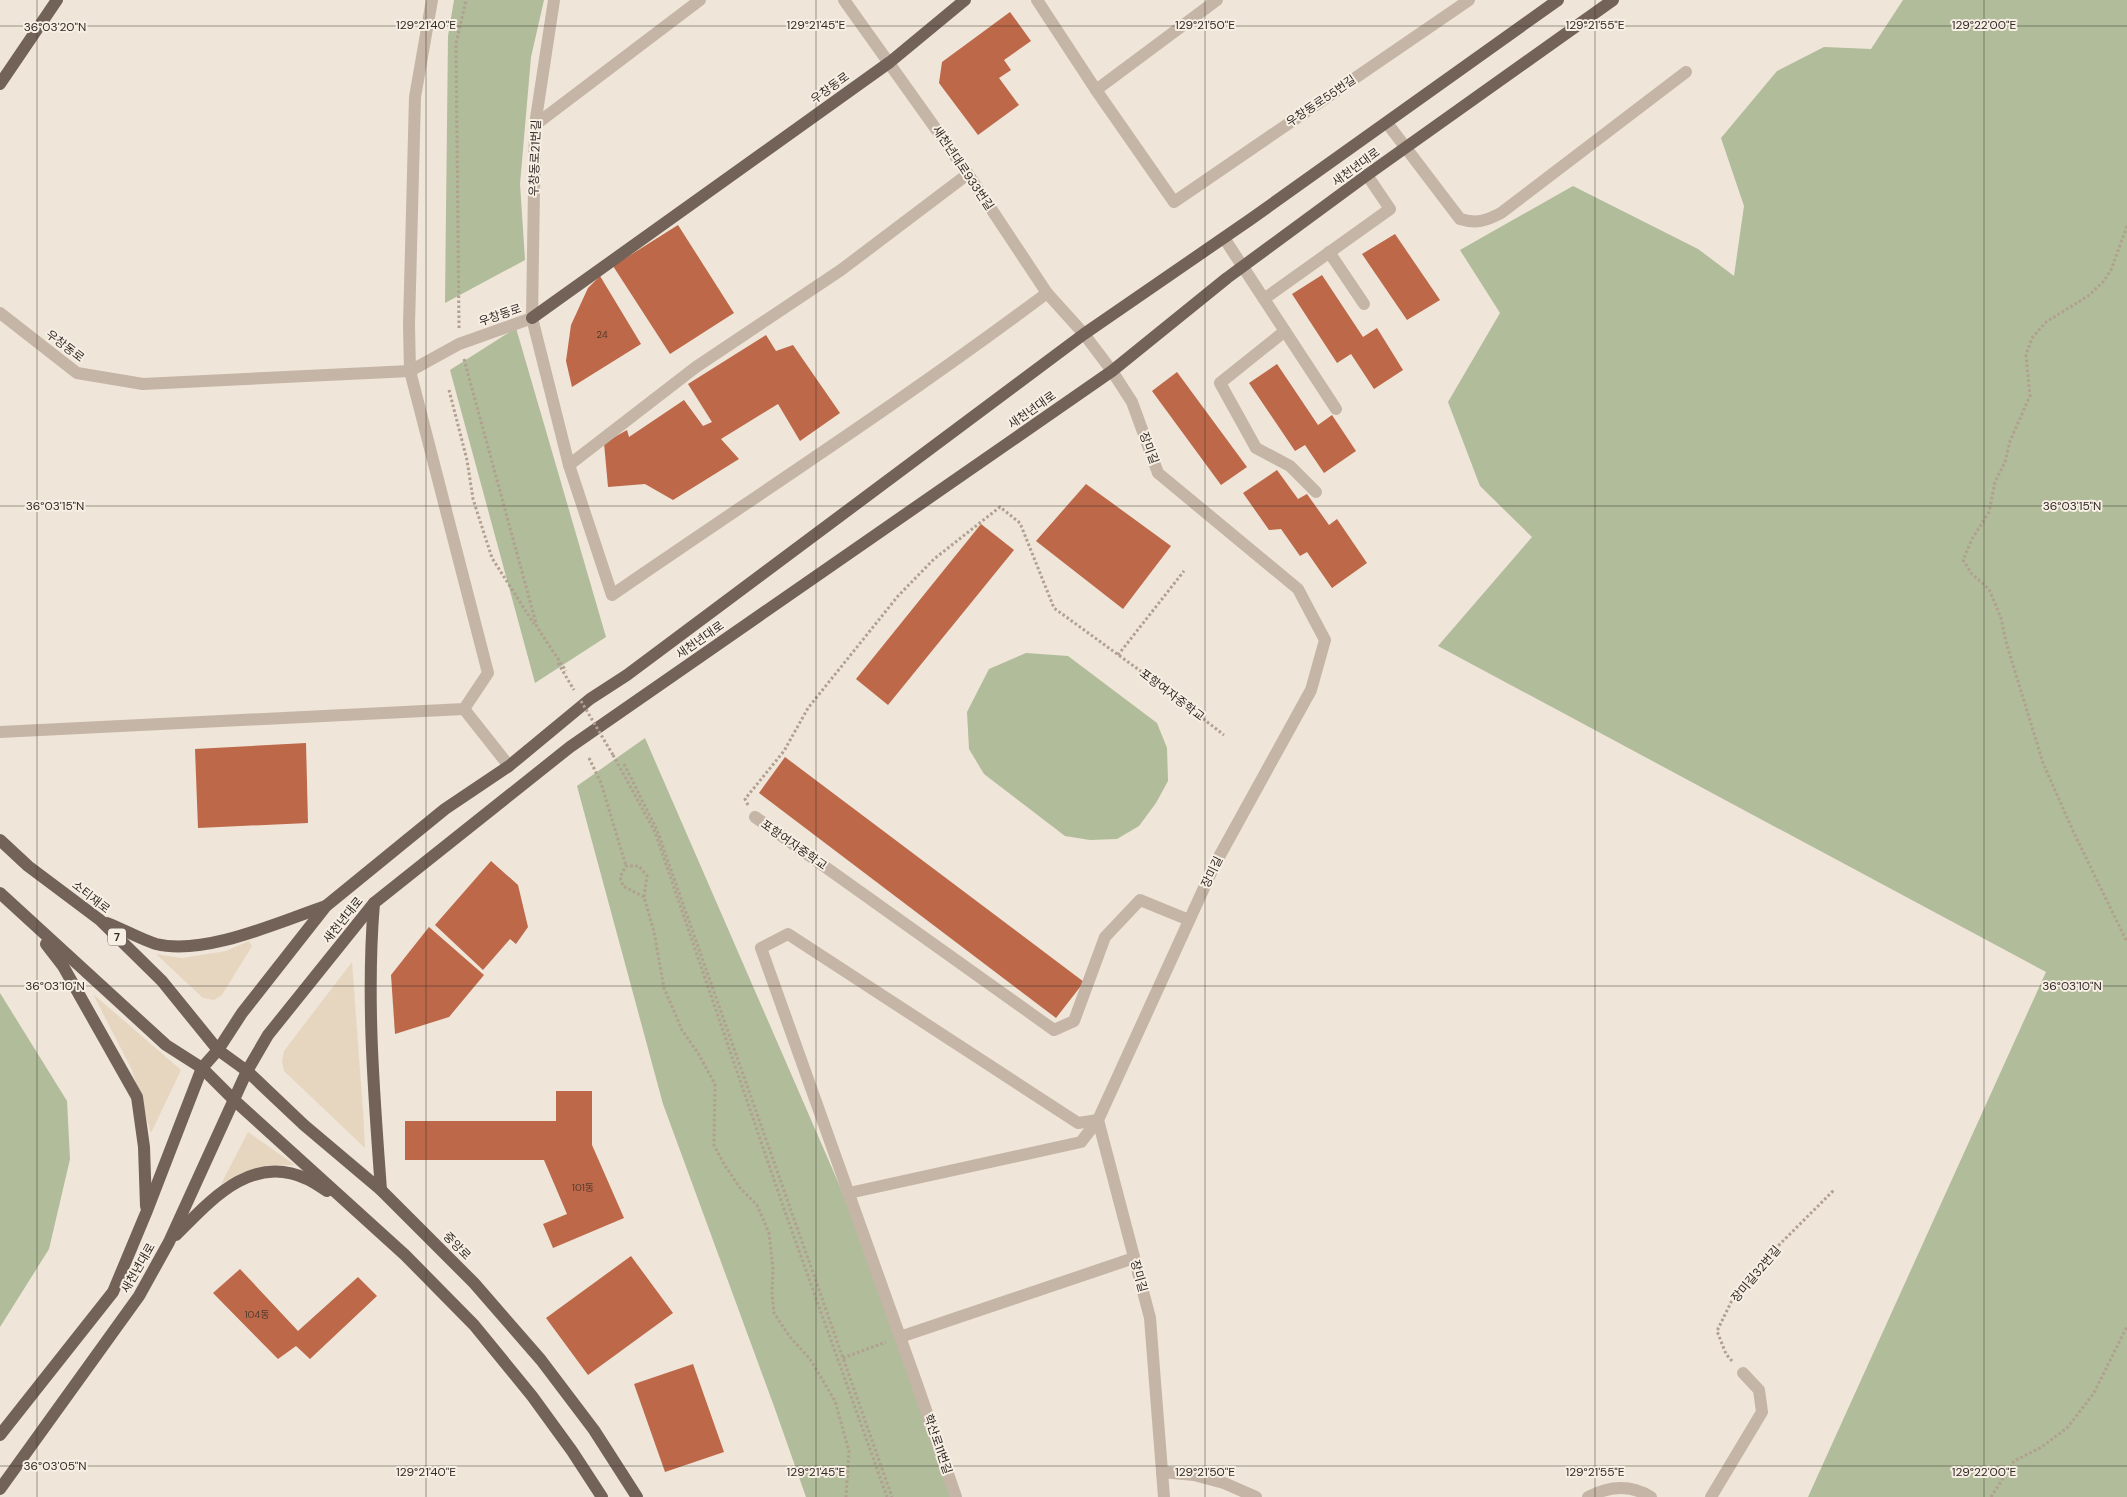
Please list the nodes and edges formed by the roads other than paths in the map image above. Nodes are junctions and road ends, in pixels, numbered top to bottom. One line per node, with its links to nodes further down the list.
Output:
1 (57, 0): 14 (main road)
2 (432, 0): 31 (street)
3 (554, 0): 17 (street, 우창동로21번길)
4 (700, 0): 17 (street)
5 (844, 0): 12 (street, 새천년대로933번길)
6 (965, 0): 12 (main road, 우창동로)
7 (1037, 0): 15 (street)
8 (1217, 0): 15 (street)
9 (1469, 0): 15 (street, 우창동로55번길)
10 (1558, 0): 16 (main road, 새천년대로)
11 (1613, 0): 18 (main road, 새천년대로)
12 (890, 62): 19 (street, 새천년대로933번길); 28 (main road, 우창동로)
13 (1686, 72): 18 (street)
14 (0, 84)
15 (1096, 90)
16 (1386, 123): 18 (street); 21 (main road, 새천년대로)
17 (535, 125): 28 (street, 우창동로21번길)
18 (1405, 148): 20 (main road, 새천년대로)
19 (968, 174): 24 (street, 새천년대로933번길); 34 (street)
20 (1367, 175): 22 (street); 23 (main road, 새천년대로)
21 (1224, 238): 23 (street); 30 (main road, 새천년대로)
22 (1329, 252): 25 (street); 26 (street)
23 (1243, 266): 25 (street); 32 (main road, 새천년대로)
24 (1047, 293): 30 (street, 새천년대로933번길); 34 (street, 우창동로21번길)
25 (1264, 299): 29 (street)
26 (1364, 304)
27 (0, 313): 31 (street, 우창동로)
28 (532, 318): 31 (street, 우창동로); 34 (street, 우창동로21번길)
29 (1285, 331): 33 (street); 35 (street)
30 (1084, 334): 32 (street, 장미길); 38 (main road, 새천년대로)
31 (410, 371): 36 (street)
32 (1112, 371): 42 (main road, 새천년대로); 46 (street, 장미길)
33 (1336, 409)
34 (569, 465)
35 (1316, 492)
36 (464, 709): 37 (street); 38 (street)
37 (0, 732)
38 (509, 766): 43 (main road, 새천년대로)
39 (755, 817): 46 (street, 포항여자중학교)
40 (0, 840): 45 (main road, 소티재로 / 7)
41 (0, 893): 44 (main road)
42 (374, 903): 49 (main road, 새천년대로); 52 (main road)
43 (326, 906): 45 (main road); 47 (main road, 새천년대로)
44 (28, 920): 48 (main road); 55 (main road)
45 (100, 920): 47 (main road, 소티재로 / 7)
46 (1189, 920): 51 (street, 장미길)
47 (218, 1050): 48 (main road, 새천년대로); 49 (main road, 중앙로)
48 (202, 1068): 50 (main road); 55 (main road, 새천년대로)
49 (247, 1072): 50 (main road, 새천년대로); 52 (main road, 중앙로)
50 (234, 1100): 54 (main road); 56 (main road, 새천년대로)
51 (1098, 1120): 53 (street); 53 (street, 학산로11번길); 57 (street, 장미길)
52 (382, 1190): 64 (main road, 중앙로)
53 (849, 1193): 58 (street, 학산로11번길)
54 (359, 1212): 56 (main road); 63 (main road)
55 (146, 1213): 60 (main road, 새천년대로)
56 (169, 1242): 62 (main road, 새천년대로)
57 (1134, 1258): 58 (street); 61 (street, 장미길)
58 (900, 1337): 65 (street, 학산로11번길)
59 (1743, 1373): 70 (street)
60 (0, 1435)
61 (1162, 1472): 66 (street, 장미길); 67 (street)
62 (0, 1489)
63 (602, 1497)
64 (637, 1497)
65 (956, 1497)
66 (1164, 1497)
67 (1256, 1497)
68 (1588, 1497): 69 (street)
69 (1651, 1497)
70 (1711, 1497)

